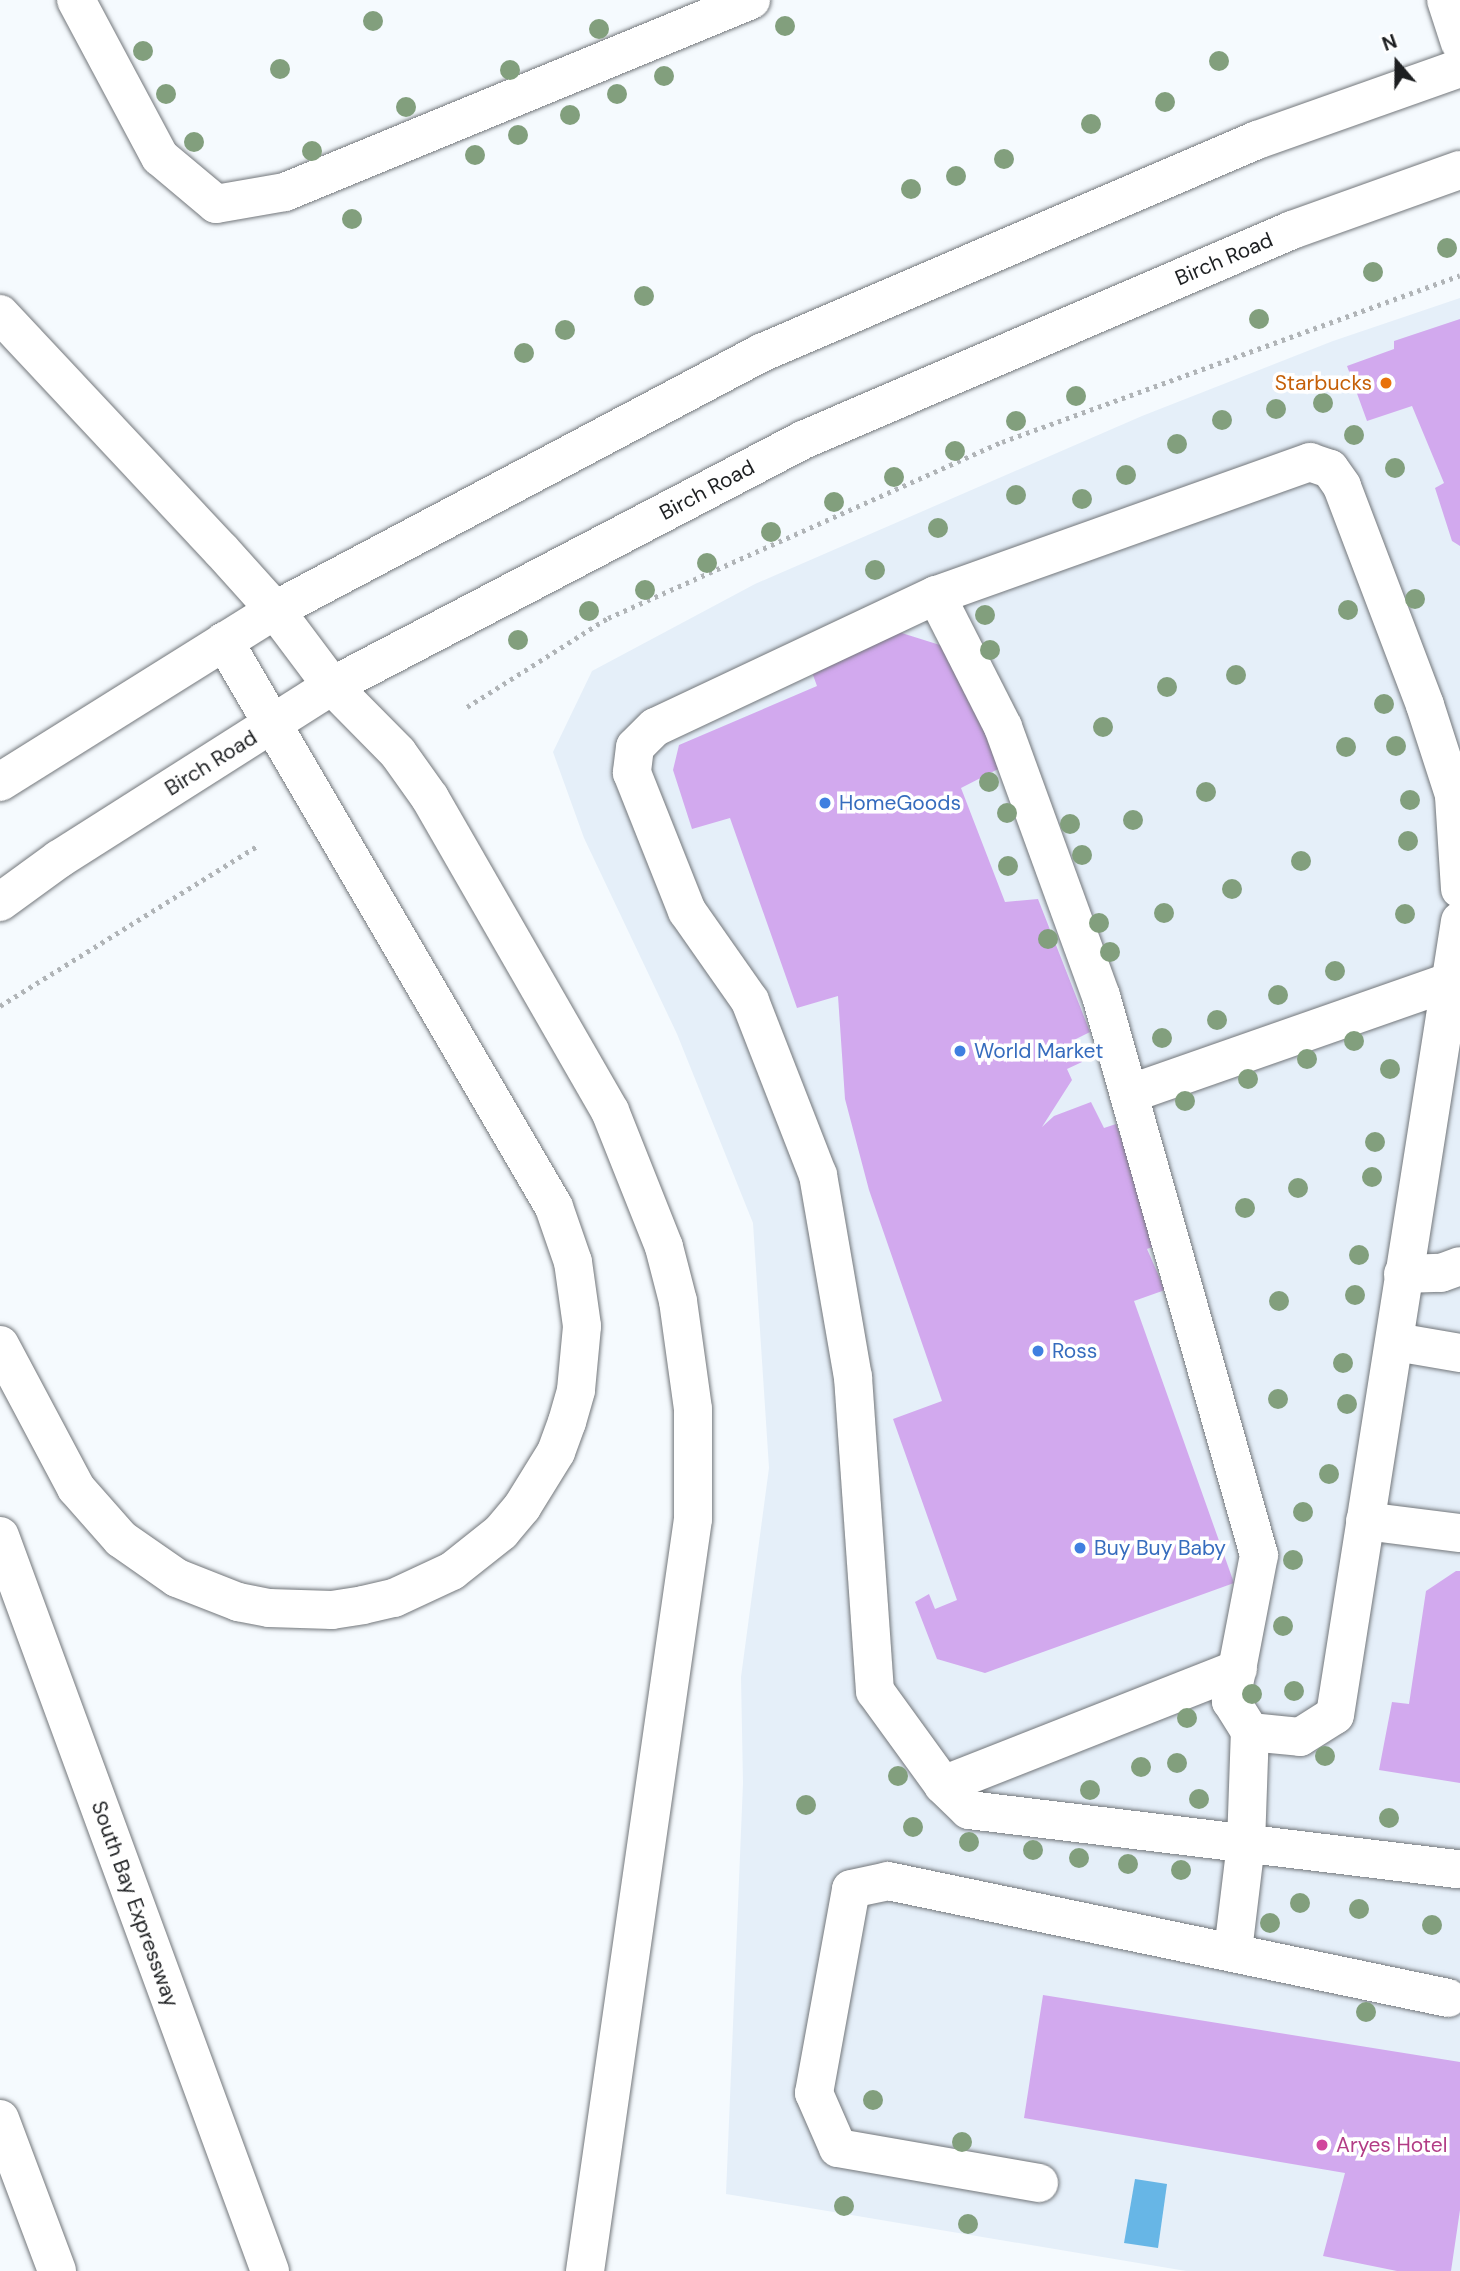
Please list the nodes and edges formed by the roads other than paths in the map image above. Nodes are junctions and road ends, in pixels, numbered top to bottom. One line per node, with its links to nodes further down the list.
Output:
1 (76, 0): 2 (main road)
2 (751, 0)
3 (1446, 0): 4 (main road)
4 (1460, 43)
5 (1460, 68): 9 (main road)
6 (1460, 170): 11 (main road, Birch Road)
7 (0, 314): 9 (main road)
8 (936, 595): 14 (main road); 18 (main road); 29 (main road)
9 (275, 610): 10 (main road); 11 (main road)
10 (224, 641): 12 (main road); 13 (main road)
11 (332, 686): 12 (main road, Birch Road); 38 (main road)
12 (275, 723): 15 (main road, Birch Road); 22 (main road)
13 (0, 782)
14 (1459, 878)
15 (0, 901)
16 (1460, 921): 17 (main road)
17 (1455, 979): 18 (main road); 20 (main road)
18 (1129, 1094): 27 (main road)
19 (1460, 1266): 20 (main road)
20 (1404, 1274): 21 (main road)
21 (1396, 1342): 23 (main road); 24 (main road)
22 (0, 1345)
23 (1460, 1353)
24 (1365, 1521): 25 (main road); 28 (main road)
25 (1460, 1533)
26 (0, 1536): 37 (main road, South Bay Expressway)
27 (1238, 1670): 28 (main road); 29 (main road)
28 (1250, 1732): 30 (main road)
29 (943, 1785): 30 (main road)
30 (1247, 1844): 31 (main road); 32 (main road)
31 (1460, 1869)
32 (1233, 1951): 33 (main road); 35 (main road)
33 (1448, 1998)
34 (0, 2119): 36 (main road)
35 (1039, 2183)
36 (57, 2271)
37 (271, 2271)
38 (585, 2271)

